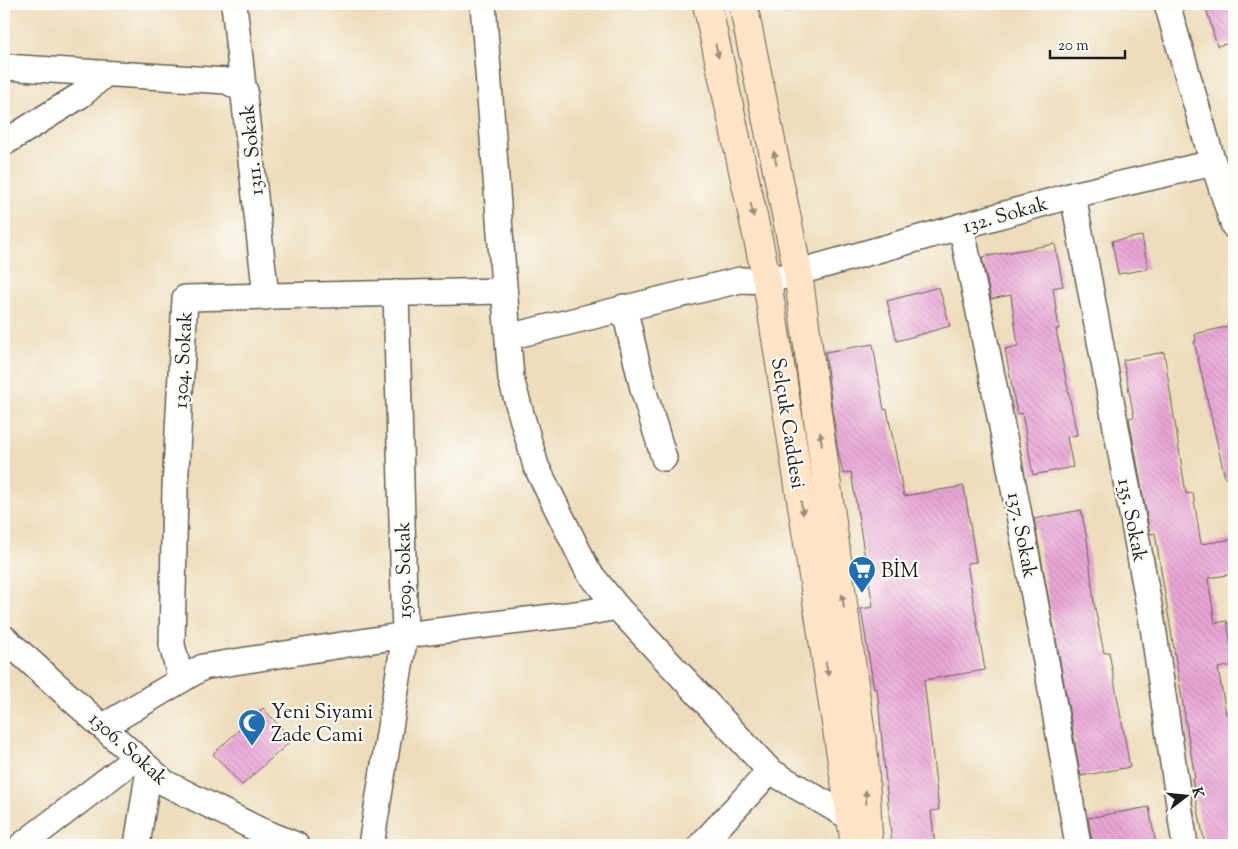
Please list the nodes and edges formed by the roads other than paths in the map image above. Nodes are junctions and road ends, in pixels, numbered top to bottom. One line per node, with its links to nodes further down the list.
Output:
1 (234, 4): 8 (street, 1311. Sokak)
2 (483, 4): 16 (street)
3 (707, 4): 15 (main road, Selçuk Caddesi, one-way to 15)
4 (743, 4): 14 (main road, one-way to 4)
5 (1167, 4): 10 (street)
6 (4, 67): 7 (street)
7 (105, 74): 8 (street); 9 (street)
8 (245, 91): 18 (street, 1311. Sokak)
9 (4, 143)
10 (1213, 163): 11 (street, 132. Sokak); 13 (street)
11 (1073, 195): 12 (street, 132. Sokak); 38 (street, 135. Sokak)
12 (961, 226): 14 (street, 132. Sokak); 37 (street, 137. Sokak)
13 (1234, 226)
14 (798, 273): 15 (street, 132. Sokak); 36 (main road, one-way to 14)
15 (767, 281): 19 (street, 132. Sokak); 29 (main road, Selçuk Caddesi, one-way to 29)
16 (504, 291): 17 (street, 1304. Sokak); 20 (street)
17 (396, 292): 18 (street, 1304. Sokak); 23 (street, 1509. Sokak)
18 (266, 297): 25 (street, 1304. Sokak)
19 (624, 307): 20 (street, 132. Sokak); 21 (street)
20 (508, 337): 22 (street)
21 (664, 458)
22 (617, 606): 23 (street); 28 (street)
23 (405, 635): 25 (street); 33 (street, 1509. Sokak)
24 (4, 638): 26 (street, 1306. Sokak)
25 (181, 680): 26 (street)
26 (104, 726): 27 (street, 1306. Sokak)
27 (143, 763): 30 (street); 31 (street); 32 (street, 1306. Sokak)
28 (770, 771): 29 (street); 34 (street)
29 (849, 817): 35 (main road, Selçuk Caddesi)
30 (22, 845)
31 (137, 845)
32 (296, 845)
33 (371, 845)
34 (701, 845)
35 (855, 845)
36 (868, 845)
37 (1078, 845)
38 (1185, 845)

